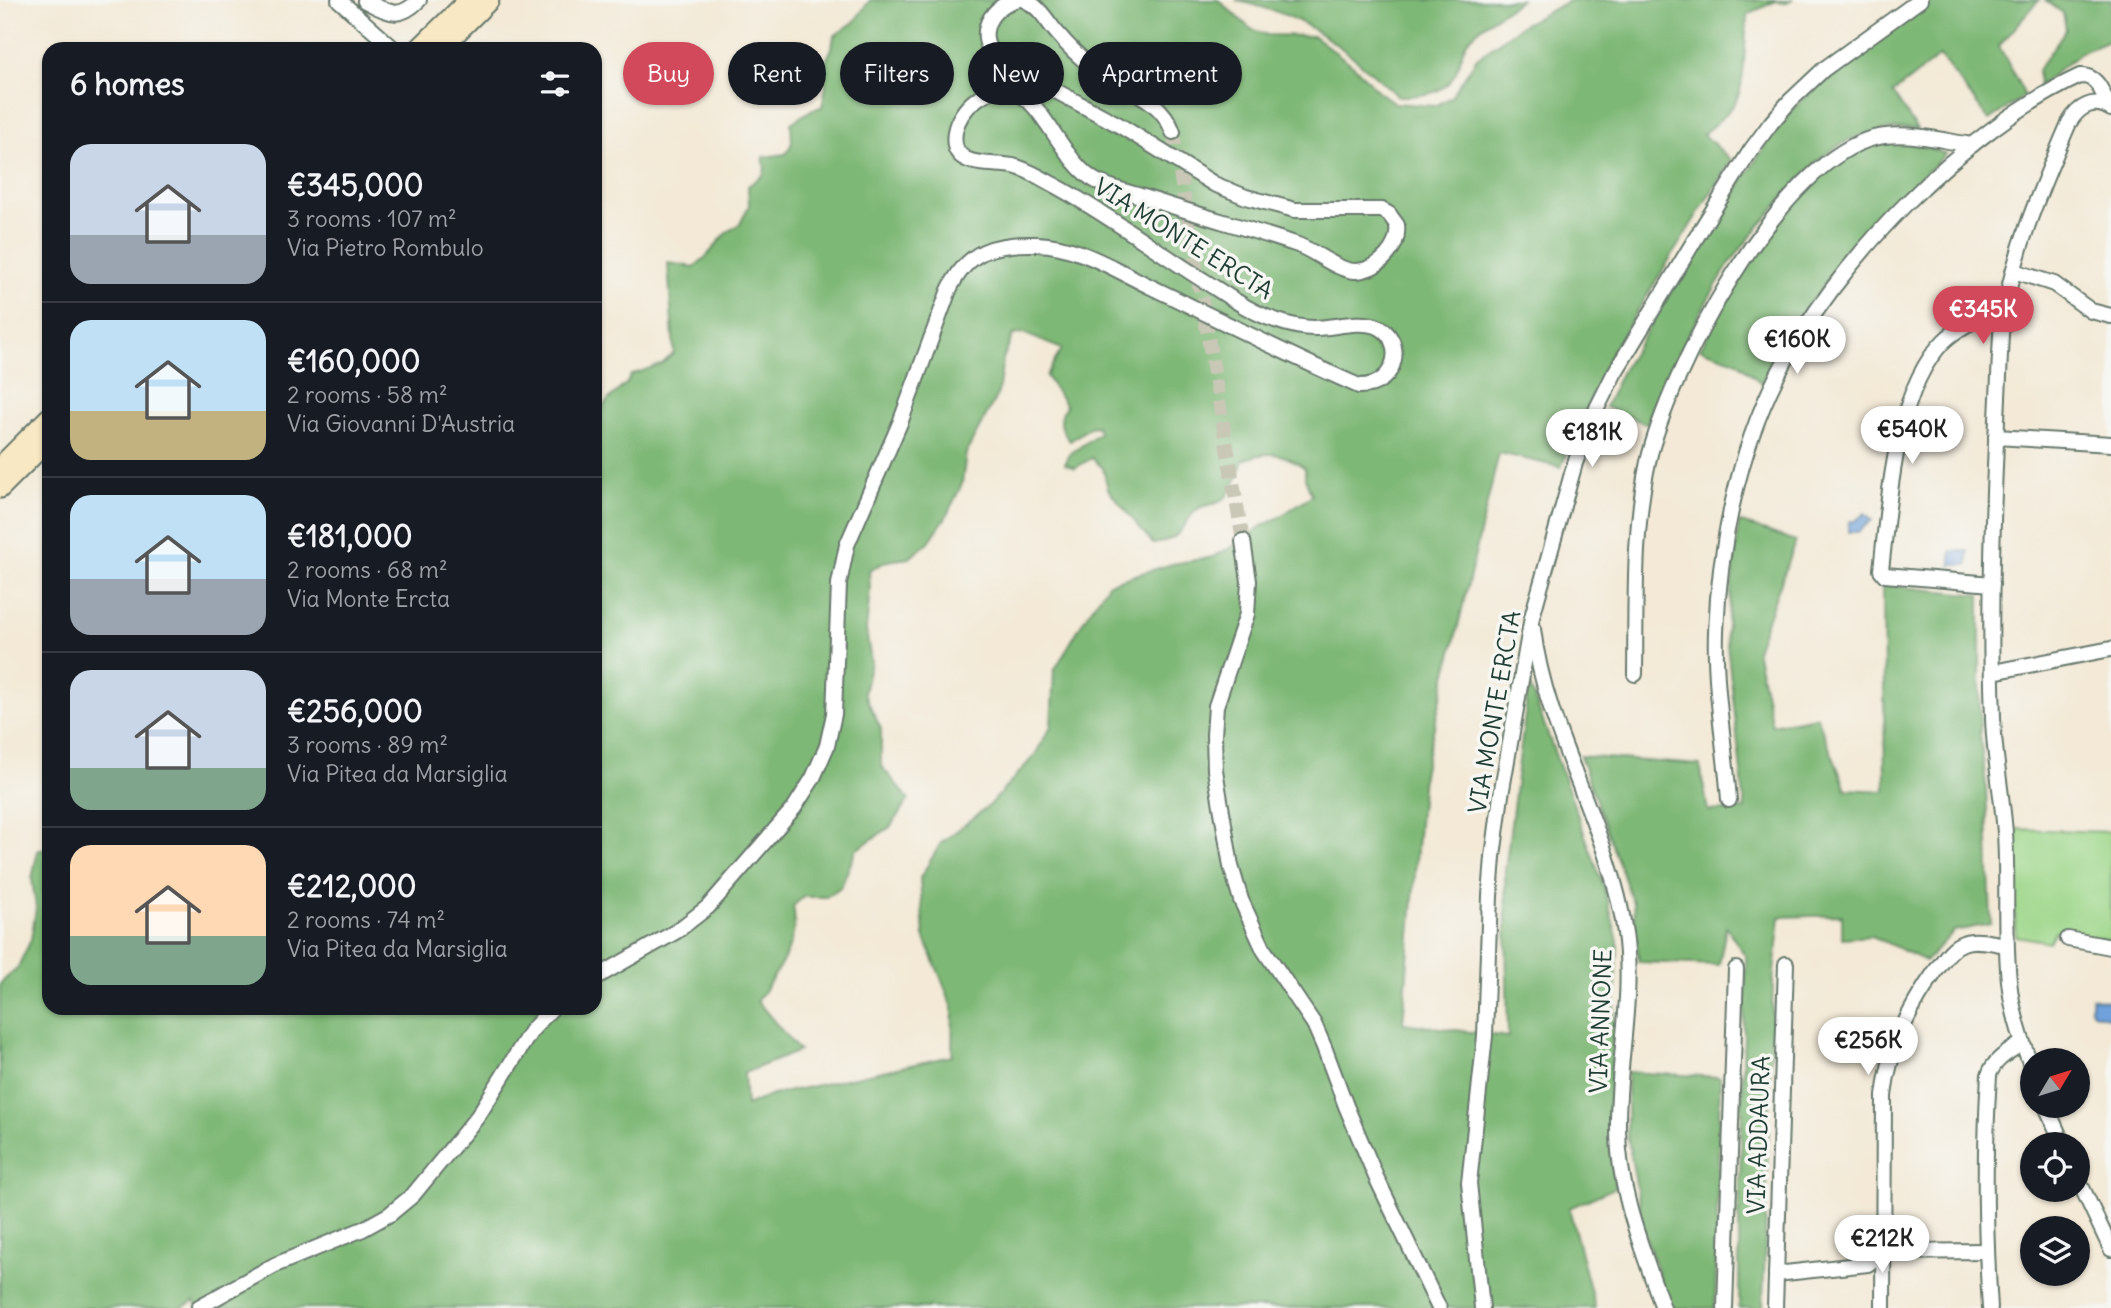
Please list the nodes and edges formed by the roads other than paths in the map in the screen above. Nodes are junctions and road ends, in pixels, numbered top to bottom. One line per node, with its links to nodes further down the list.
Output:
1 (339, 0): 9 (street)
2 (419, 0): 8 (street)
3 (469, 0): 10 (street)
4 (489, 0): 11 (street)
5 (1016, 0): 36 (street, VIA MONTE ERCTA)
6 (1024, 0): 13 (street)
7 (1920, 0): 26 (street, VIA MONTE ERCTA)
8 (365, 1)
9 (386, 42)
10 (426, 42)
11 (447, 42)
12 (2111, 109): 14 (street); 15 (street)
13 (1173, 132)
14 (1972, 145): 29 (street); 30 (street)
15 (2014, 271): 16 (street); 17 (street)
16 (2004, 306): 19 (street); 25 (street)
17 (2111, 316)
18 (42, 425): 22 (street)
19 (1996, 437): 20 (street); 25 (street)
20 (2111, 444)
21 (42, 446): 23 (street)
22 (0, 467)
23 (0, 488)
24 (1244, 541): 46 (street)
25 (1992, 584): 28 (street)
26 (1532, 617): 47 (street, VIA MONTE ERCTA); 48 (street, VIA ANNONE)
27 (2111, 649): 28 (street)
28 (1993, 672): 32 (street)
29 (1635, 674)
30 (1729, 800)
31 (2068, 939): 33 (street)
32 (2006, 945): 38 (street); 43 (street)
33 (2111, 947)
34 (1786, 964): 44 (street, VIA ADDAURA)
35 (1736, 969): 49 (street)
36 (602, 974)
37 (546, 1015): 45 (street)
38 (2022, 1043): 39 (street); 42 (street)
39 (2024, 1048)
40 (2089, 1202): 41 (street)
41 (2111, 1249)
42 (1986, 1251): 43 (street); 52 (street)
43 (1882, 1252): 44 (street); 51 (street)
44 (1776, 1274): 50 (street, VIA ADDAURA)
45 (199, 1307)
46 (1439, 1308)
47 (1482, 1308)
48 (1663, 1308)
49 (1725, 1308)
50 (1775, 1308)
51 (1883, 1308)
52 (1990, 1308)

